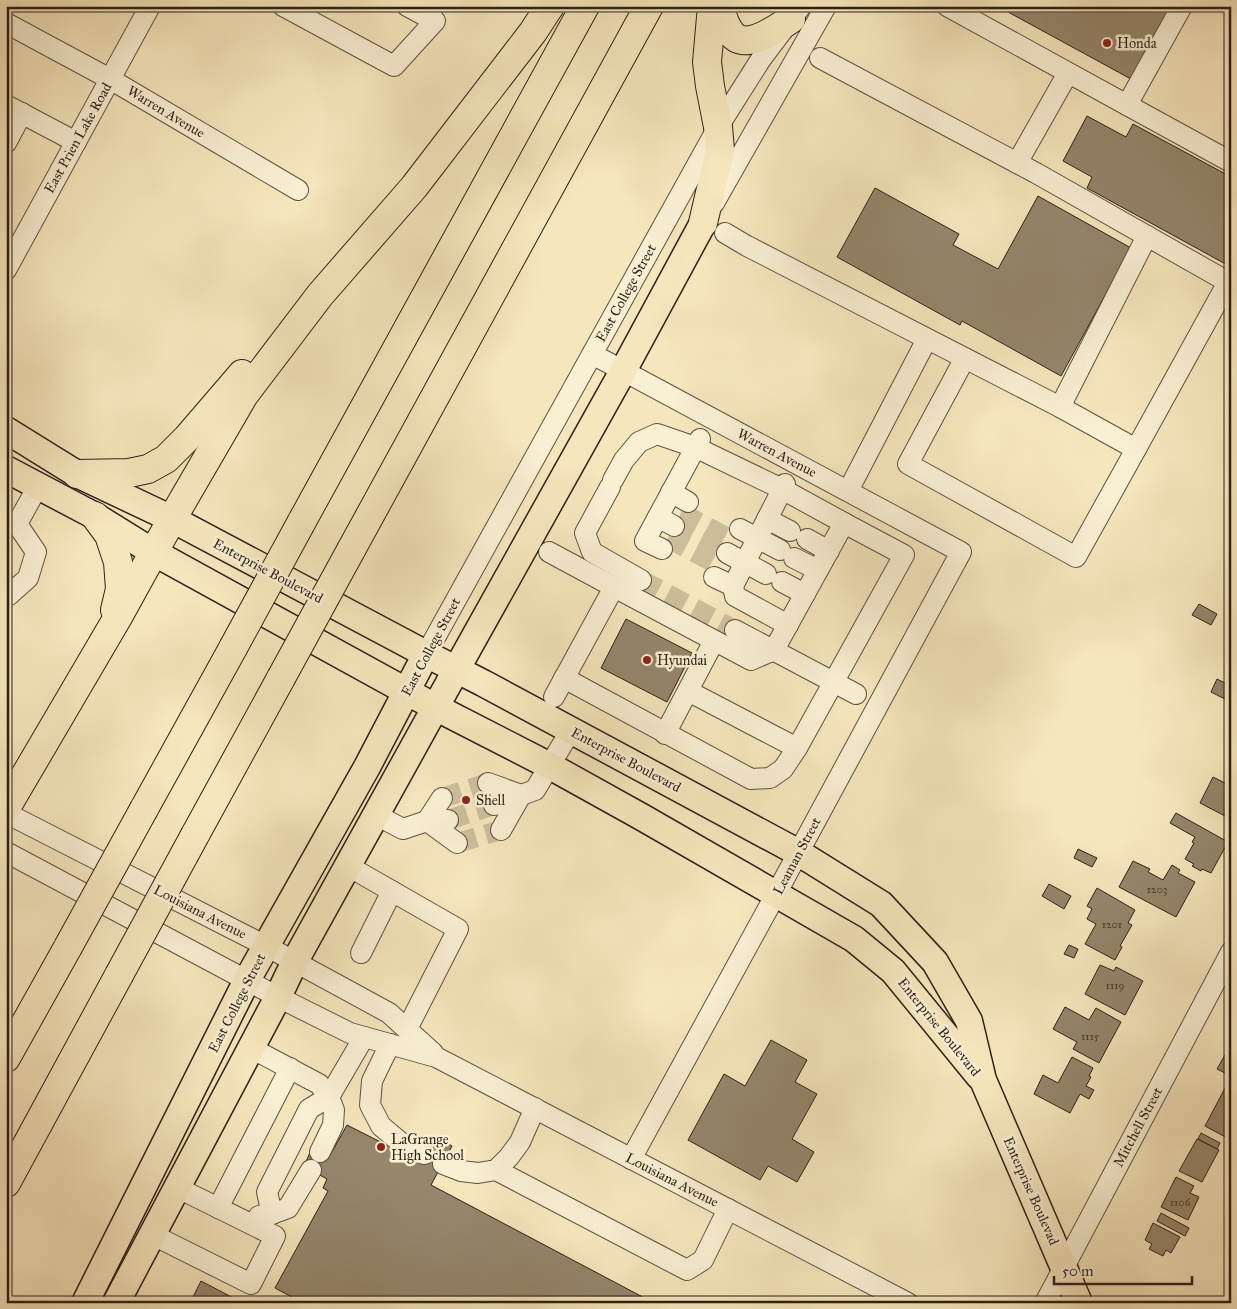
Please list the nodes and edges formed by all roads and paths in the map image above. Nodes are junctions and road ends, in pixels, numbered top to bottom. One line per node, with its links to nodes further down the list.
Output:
1 (150, 6): 16 (street, East Prien Lake Road)
2 (284, 6): 3 (street)
3 (407, 6)
4 (550, 6): 29 (highway)
5 (585, 6): 104 (highway, bridge)
6 (649, 6): 115 (highway, bridge)
7 (712, 6): 19 (highway)
8 (720, 6): 12 (highway)
9 (826, 6): 25 (street)
10 (947, 6): 15 (street)
11 (1182, 6): 17 (street)
12 (796, 13): 19 (street, East College Street)
13 (6, 23): 16 (street, Warren Avenue)
14 (820, 58): 23 (street)
15 (1068, 73): 17 (street); 23 (street)
16 (110, 79): 20 (street, East Prien Lake Road); 24 (street, Warren Avenue)
17 (1127, 105): 22 (street)
18 (14, 109): 20 (street); 21 (street)
19 (718, 128): 25 (highway); 31 (street, East College Street)
20 (76, 142): 27 (street, East Prien Lake Road)
21 (6, 143)
22 (1231, 162)
23 (1017, 163): 26 (street)
24 (298, 190)
25 (714, 228): 30 (street); 33 (main road)
26 (1147, 236): 28 (street); 34 (street)
27 (7, 265)
28 (1229, 280): 37 (street)
29 (320, 294): 39 (highway); 44 (highway)
30 (927, 339): 32 (street); 42 (street)
31 (592, 354): 33 (street, Warren Avenue); 64 (street, East College Street)
32 (965, 358): 34 (street); 37 (street)
33 (623, 371): 42 (street, Warren Avenue); 65 (main road)
34 (1060, 407): 37 (street)
35 (6, 430): 39 (main road, Enterprise Boulevard)
36 (698, 443): 41 (street); 45 (street); 55 (street)
37 (1136, 449)
38 (6, 469): 40 (main road, Enterprise Boulevard)
39 (77, 474): 44 (main road, Enterprise Boulevard)
40 (38, 486): 43 (main road, Enterprise Boulevard); 47 (street)
41 (783, 487): 46 (street); 48 (street)
42 (848, 492): 52 (street, Warren Avenue)
43 (95, 516): 50 (main road, Enterprise Boulevard); 61 (highway)
44 (172, 519): 50 (highway); 64 (main road, Enterprise Boulevard)
45 (668, 519)
46 (767, 519): 49 (street); 53 (street)
47 (10, 522): 58 (street)
48 (844, 523): 49 (street); 67 (street)
49 (828, 551): 54 (street)
50 (153, 552): 61 (highway); 69 (main road, Enterprise Boulevard)
51 (549, 552): 56 (street)
52 (961, 552): 89 (street, Leaman Street)
53 (736, 558): 54 (street); 57 (street); 59 (street)
54 (818, 570): 57 (street)
55 (640, 580)
56 (614, 587): 62 (street); 66 (street)
57 (804, 594): 59 (street)
58 (6, 596)
59 (788, 625): 63 (street)
60 (735, 630): 63 (street)
61 (106, 636): 81 (highway)
62 (714, 641): 63 (street); 68 (street)
63 (774, 650): 67 (street)
64 (426, 654): 65 (main road, Enterprise Boulevard); 69 (main road, East College Street)
65 (457, 669): 72 (main road); 73 (main road, Enterprise Boulevard)
66 (564, 678): 71 (street); 74 (street)
67 (834, 682): 70 (street); 75 (street)
68 (688, 691): 74 (street); 75 (street)
69 (407, 692): 72 (main road, Enterprise Boulevard); 93 (main road, East College Street)
70 (856, 694)
71 (554, 697)
72 (436, 707): 76 (main road, Enterprise Boulevard); 83 (main road)
73 (571, 730): 76 (street); 89 (main road, Enterprise Boulevard)
74 (665, 734): 75 (street)
75 (797, 748)
76 (550, 766): 78 (street); 92 (main road, Enterprise Boulevard)
77 (488, 783): 78 (street)
78 (521, 795): 80 (street); 86 (street)
79 (442, 798): 85 (street)
80 (494, 805)
81 (6, 808)
82 (6, 812): 93 (street, Louisiana Avenue)
83 (376, 815): 85 (street); 90 (main road)
84 (448, 820): 85 (street)
85 (427, 821): 87 (street)
86 (501, 830)
87 (457, 843)
88 (6, 852): 97 (street, Louisiana Avenue)
89 (798, 853): 92 (street, Leaman Street); 106 (main road, Enterprise Boulevard)
90 (348, 866): 91 (street); 96 (main road)
91 (392, 891): 95 (street); 99 (street)
92 (776, 894): 106 (main road, Enterprise Boulevard); 111 (street, Leaman Street)
93 (266, 946): 96 (street, Louisiana Avenue); 97 (main road, East College Street)
94 (1231, 952): 122 (street, Mitchell Street)
95 (361, 953)
96 (295, 961): 98 (main road); 99 (street, Louisiana Avenue)
97 (247, 980): 98 (street, Louisiana Avenue); 124 (main road, East College Street)
98 (278, 997): 100 (street, Louisiana Avenue); 102 (main road)
99 (407, 1029): 103 (street, Louisiana Avenue)
100 (364, 1037): 101 (street, Louisiana Avenue); 107 (street)
101 (390, 1044): 103 (street, Louisiana Avenue); 110 (street)
102 (251, 1048): 105 (street); 116 (main road)
103 (436, 1056): 108 (street, Louisiana Avenue)
104 (6, 1058)
105 (290, 1068): 107 (street); 117 (street)
106 (983, 1080): 122 (main road, Enterprise Boulevad)
107 (329, 1097): 109 (street); 119 (street)
108 (536, 1108): 111 (street, Louisiana Avenue); 114 (street)
109 (320, 1152)
110 (424, 1154)
111 (631, 1159): 118 (street, Louisiana Avenue)
112 (443, 1164): 114 (street)
113 (311, 1170): 119 (street)
114 (496, 1170): 118 (street)
115 (6, 1183)
116 (178, 1188): 117 (street); 121 (main road)
117 (218, 1208): 120 (street)
118 (728, 1209): 123 (street, Louisiana Avenue)
119 (272, 1214): 120 (street)
120 (243, 1220): 121 (street)
121 (153, 1235): 125 (main road)
122 (1064, 1266): 127 (street, Mitchell Street); 128 (main road, Enterprise Boulevad)
123 (876, 1295): 126 (street, Louisiana Avenue)
124 (86, 1303)
125 (116, 1303)
126 (908, 1303)
127 (1045, 1303)
128 (1079, 1303)

